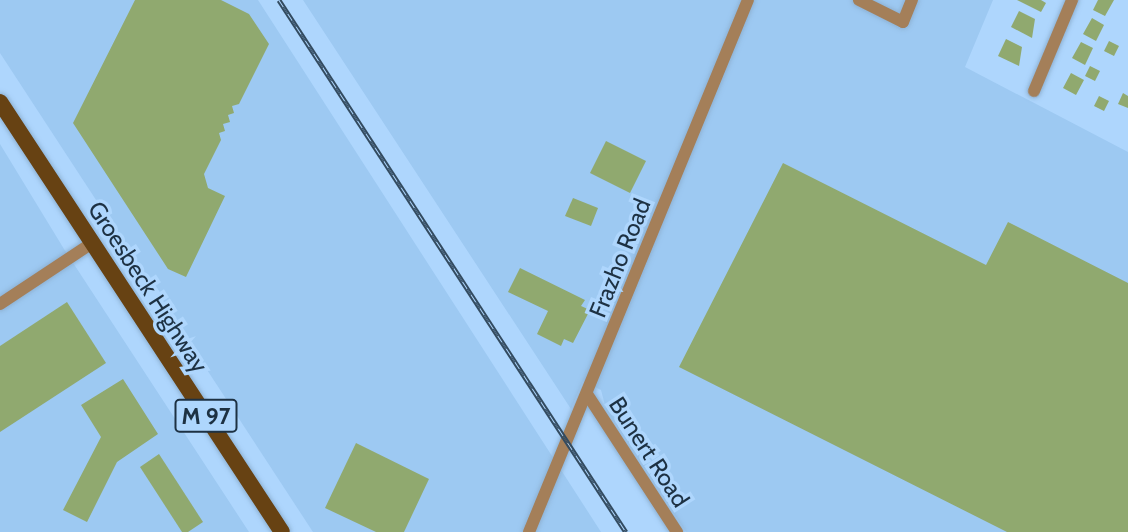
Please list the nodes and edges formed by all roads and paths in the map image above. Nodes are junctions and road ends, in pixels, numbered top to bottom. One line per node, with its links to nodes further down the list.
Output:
1 (748, 0): 9 (street, Frazho Road)
2 (859, 0): 3 (street)
3 (912, 0)
4 (1072, 0): 5 (street)
5 (1034, 91)
6 (0, 102): 7 (main road, Groesbeck Highway / M 97)
7 (92, 243): 8 (street); 10 (main road, Groesbeck Highway / M 97)
8 (0, 304)
9 (587, 394): 11 (street, Frazho Road); 12 (street, Bunert Road)
10 (282, 532)
11 (529, 532)
12 (677, 532)

